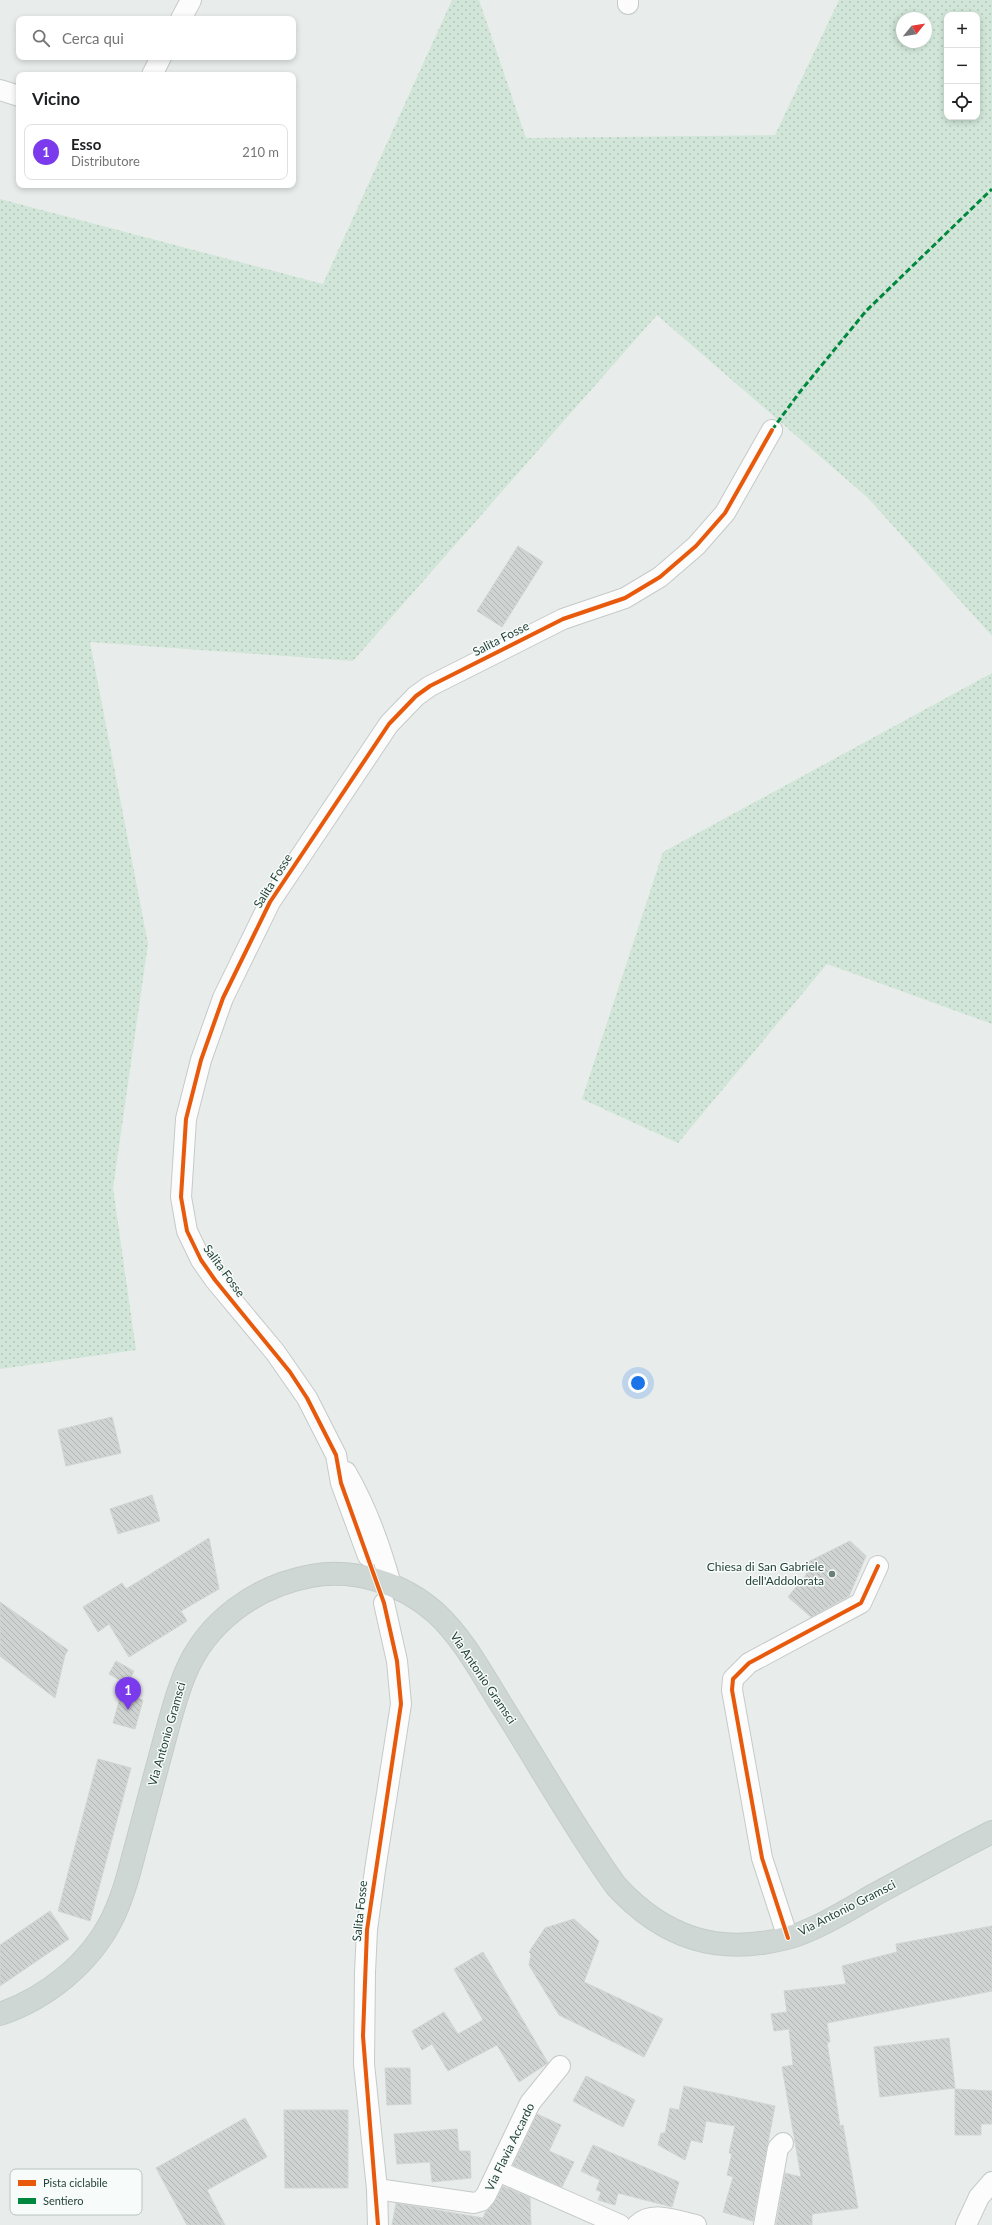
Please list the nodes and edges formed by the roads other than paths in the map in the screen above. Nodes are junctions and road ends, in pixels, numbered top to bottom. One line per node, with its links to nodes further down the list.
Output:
1 (190, 0): 2 (street)
2 (182, 16)
3 (160, 60): 4 (street)
4 (154, 72)
5 (0, 90): 6 (street)
6 (16, 95)
7 (772, 430): 8 (street, Salita Fosse)
8 (336, 1455): 9 (street, Salita Fosse); 11 (street, Salita Fosse)
9 (368, 1556)
10 (878, 1566): 13 (street)
11 (387, 1594): 13 (main road, Via Antonio Gramsci); 14 (main road, Via Antonio Gramsci); 19 (street, Salita Fosse)
12 (992, 1832): 13 (main road, Via Antonio Gramsci)
13 (788, 1938)
14 (0, 2014)
15 (560, 2066): 17 (street, Via Flavia Accardo)
16 (783, 2143): 24 (street)
17 (498, 2171): 19 (street, Via Flavia Accardo); 21 (street)
18 (992, 2182): 25 (street)
19 (377, 2189): 20 (street, Salita Fosse)
20 (378, 2225)
21 (620, 2225)
22 (638, 2225): 23 (street)
23 (696, 2225)
24 (764, 2225)
25 (966, 2225)

